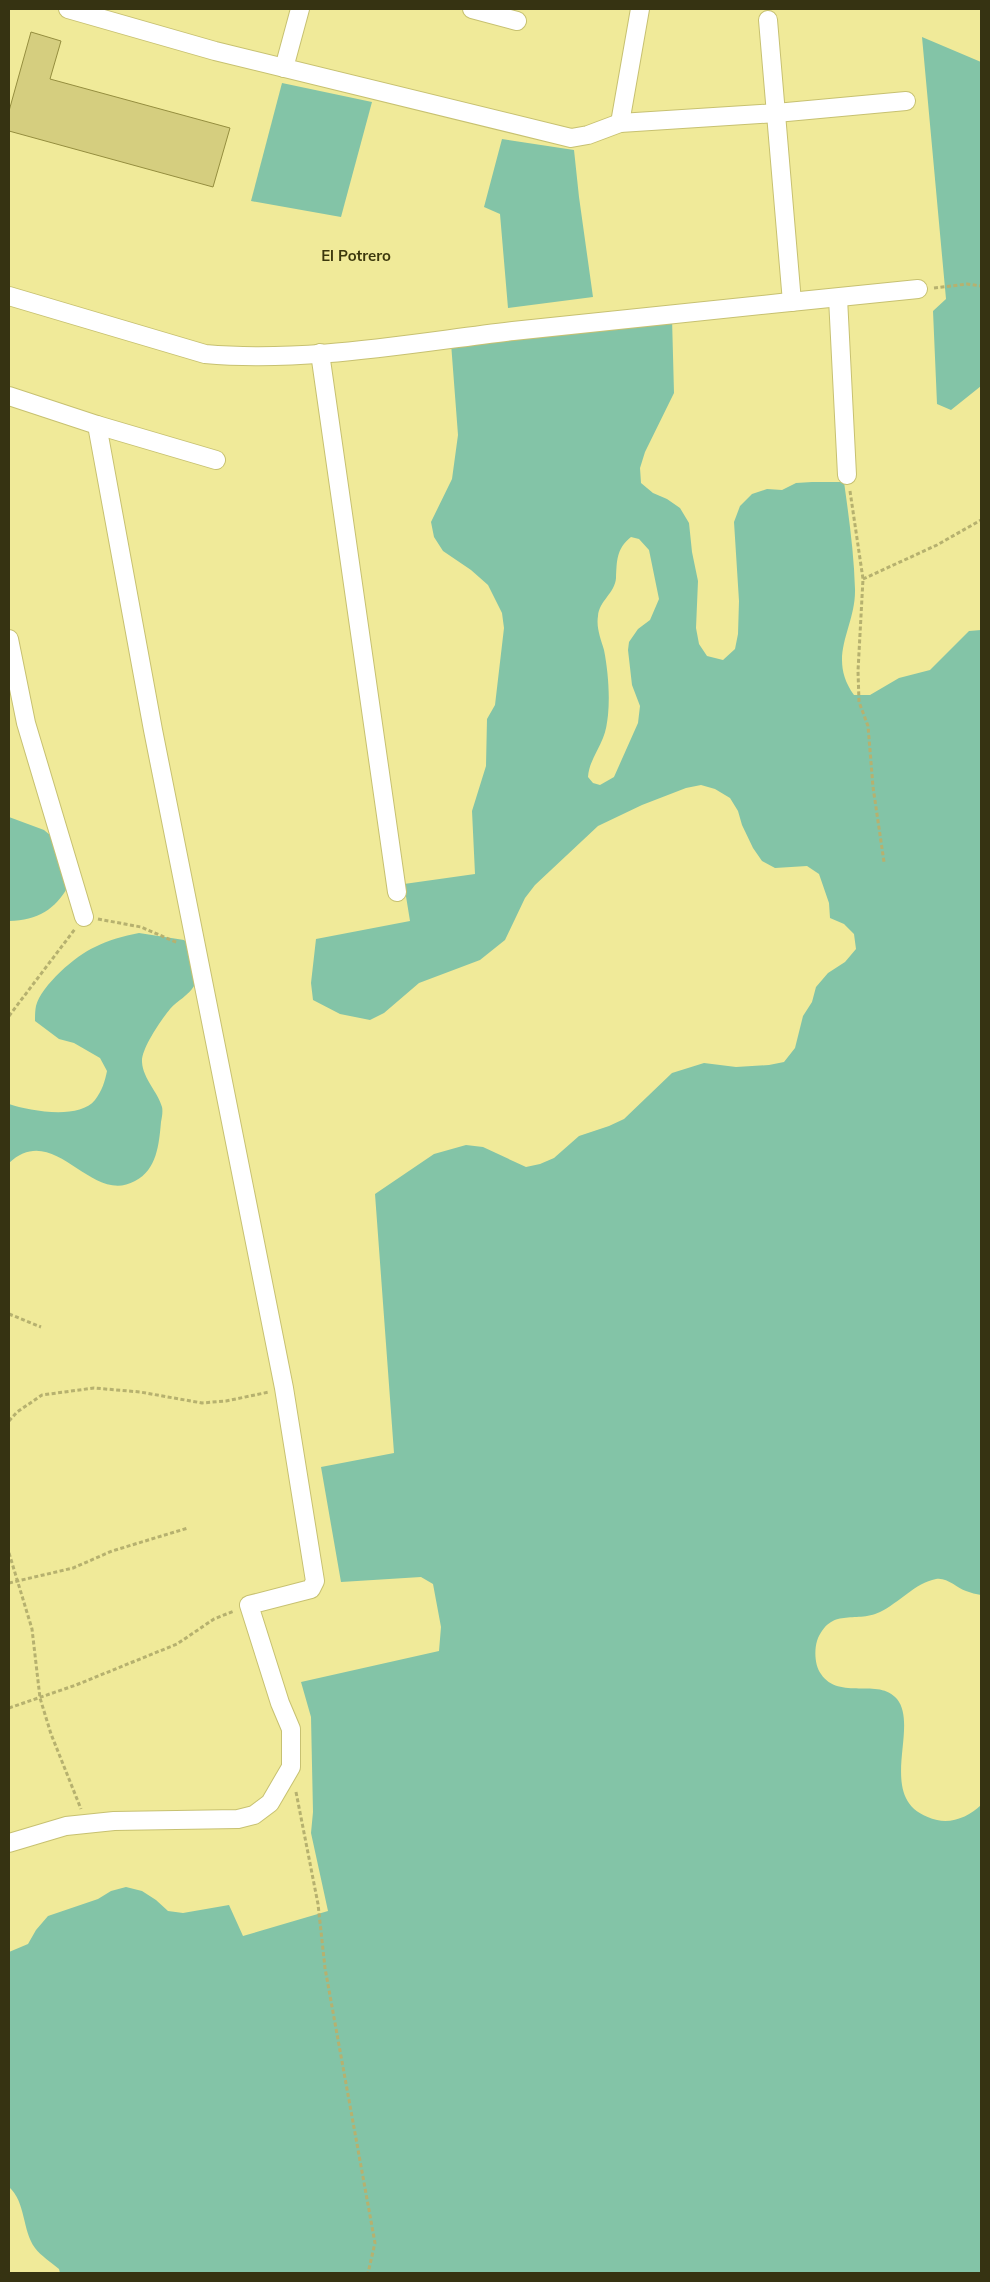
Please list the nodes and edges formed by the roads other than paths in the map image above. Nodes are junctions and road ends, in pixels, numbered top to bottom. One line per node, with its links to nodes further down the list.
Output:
1 (68, 9): 7 (street)
2 (300, 9): 7 (street)
3 (472, 9): 6 (street)
4 (640, 9): 10 (street)
5 (768, 20): 9 (street)
6 (516, 21)
7 (284, 68): 10 (street)
8 (906, 101): 9 (street)
9 (776, 113): 10 (street); 14 (street)
10 (620, 123)
11 (918, 289): 13 (street)
12 (9, 296): 15 (street)
13 (838, 298): 14 (street); 19 (street)
14 (792, 302): 15 (street)
15 (320, 354): 21 (street)
16 (9, 396): 17 (street)
17 (97, 425): 18 (street); 23 (street)
18 (216, 460)
19 (847, 475)
20 (9, 640): 22 (street)
21 (397, 892)
22 (84, 917)
23 (9, 1843)

